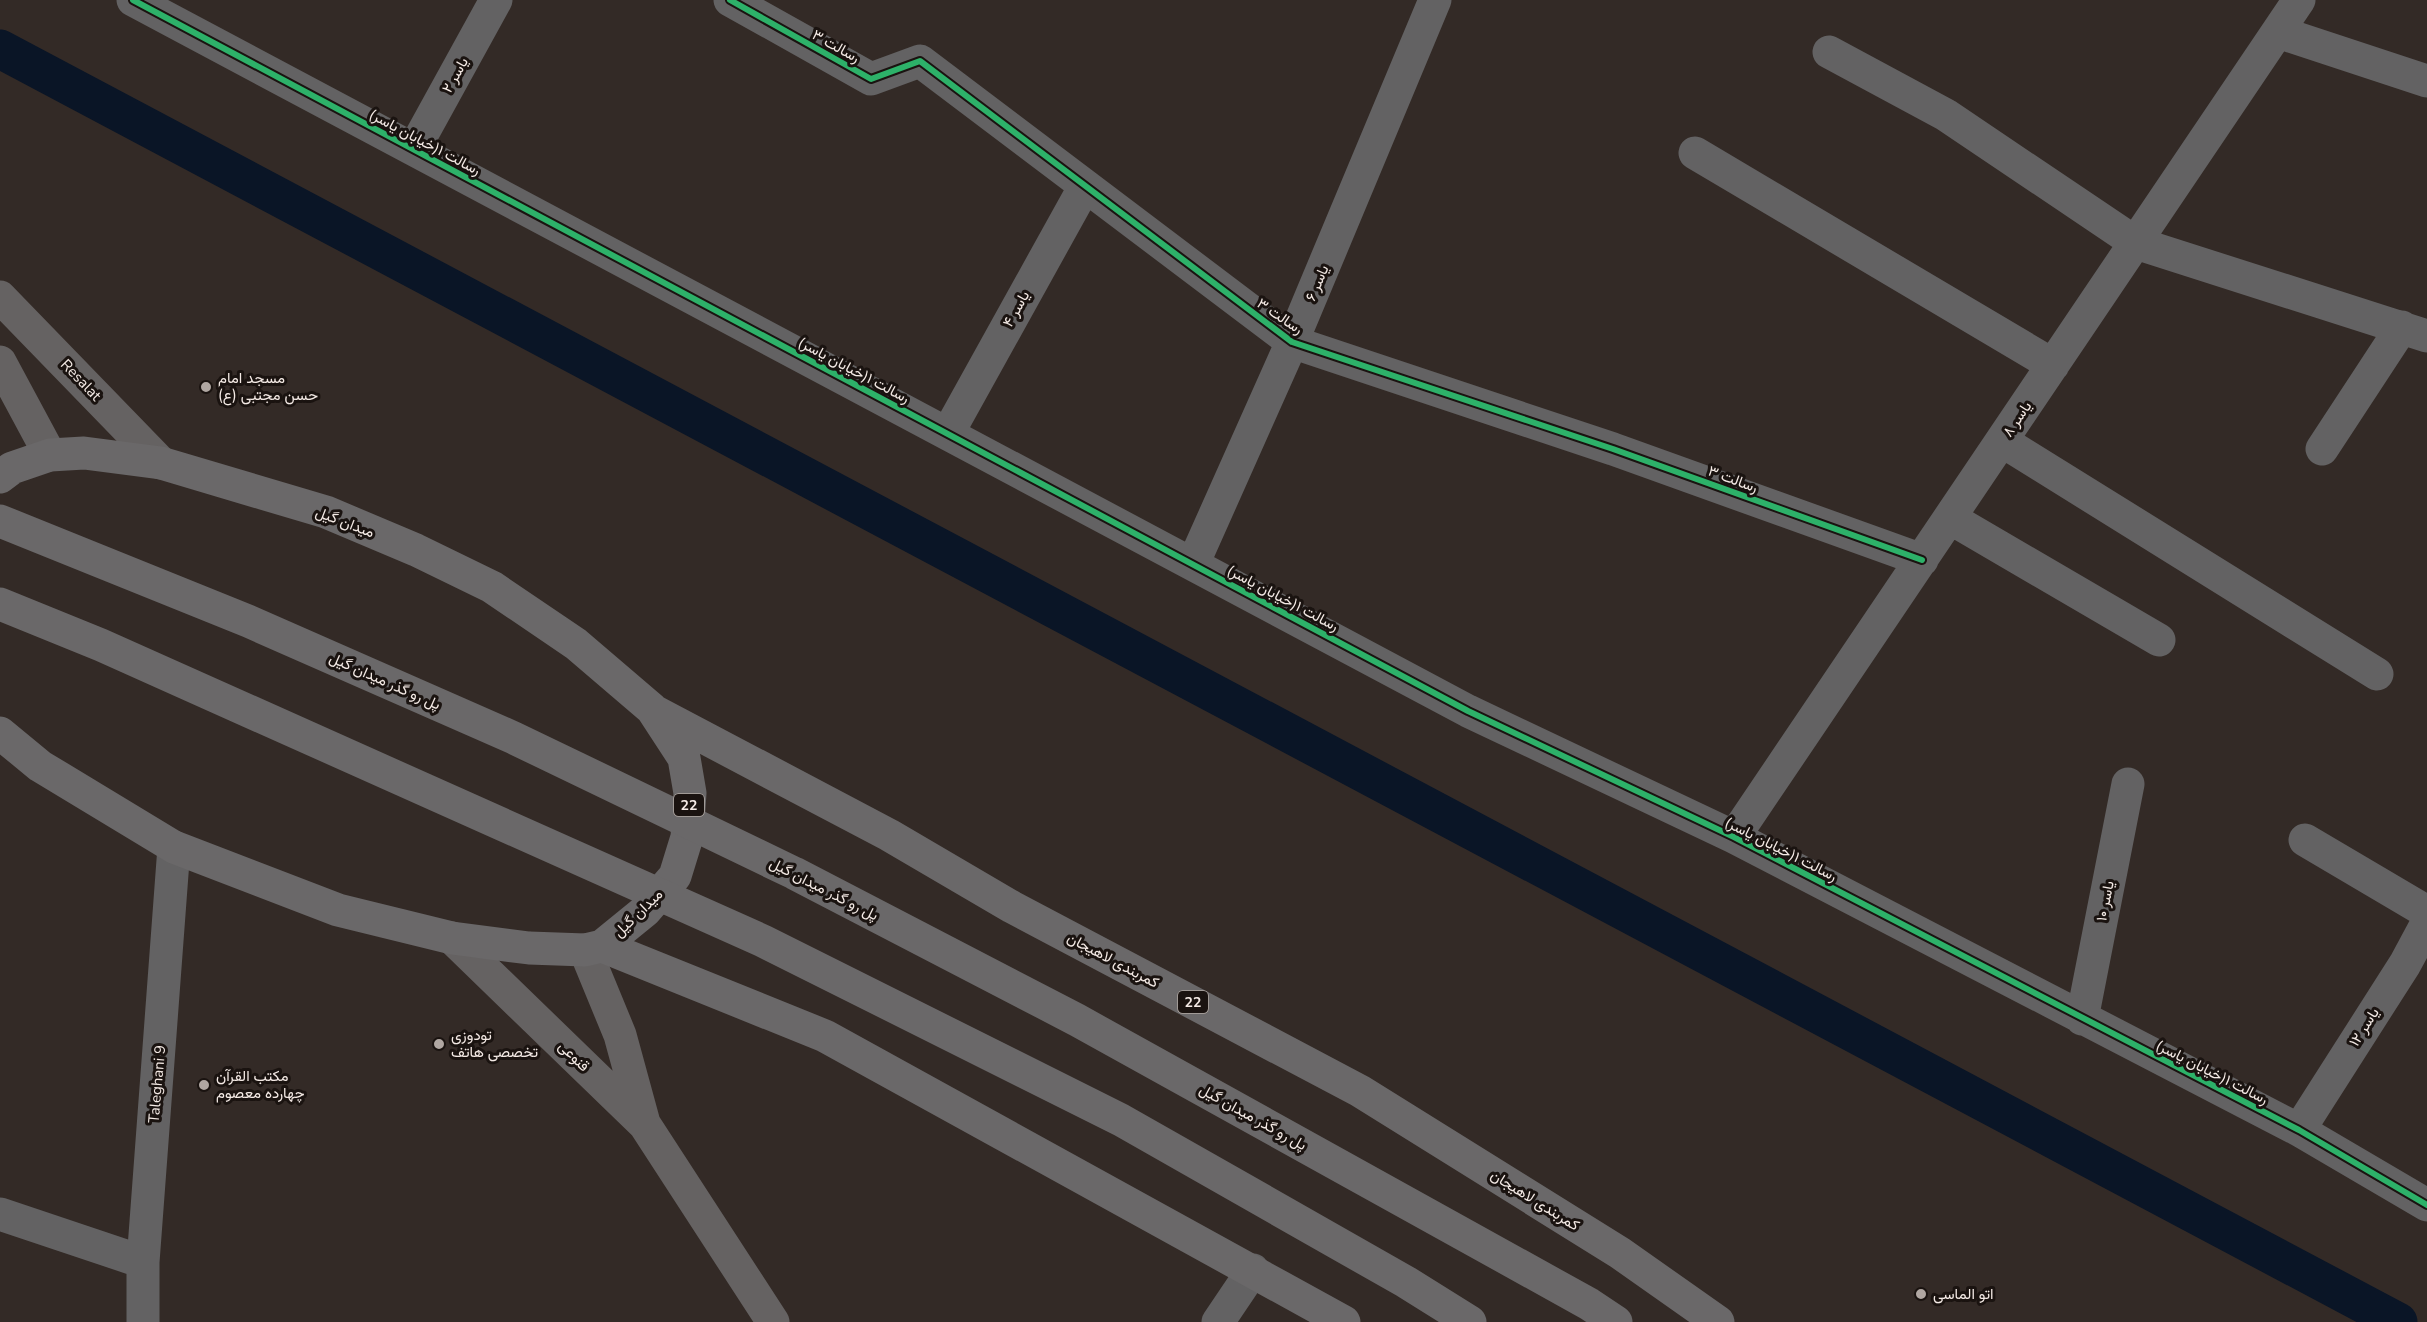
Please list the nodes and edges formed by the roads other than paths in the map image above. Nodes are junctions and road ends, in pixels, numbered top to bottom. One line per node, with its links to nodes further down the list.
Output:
1 (133, 0): 9 (street, رسالت ۱(خیابان یاسر))
2 (496, 0): 9 (street, یاسر ۲)
3 (730, 0): 11 (street, رسالت ۳)
4 (1435, 0): 15 (street, یاسر ۶)
5 (2300, 0): 6 (street, یاسر ۸)
6 (2278, 32): 8 (street); 12 (street, یاسر ۸)
7 (1829, 52): 12 (street)
8 (2427, 81)
9 (414, 149): 18 (street, رسالت ۱(خیابان یاسر))
10 (1695, 153): 17 (street)
11 (1085, 186): 15 (street, رسالت ۳); 18 (street, یاسر ۴)
12 (2136, 243): 14 (street); 17 (street, یاسر ۸)
13 (0, 297): 22 (main road, Resalat)
14 (2414, 332): 20 (street)
15 (1292, 342): 26 (street, رسالت ۳); 27 (street, یاسر ۶)
16 (0, 362): 21 (main road)
17 (2054, 365): 19 (street, یاسر ۸)
18 (948, 433): 27 (street, رسالت ۱(خیابان یاسر))
19 (2002, 441): 24 (street, یاسر ۸); 30 (street)
20 (2322, 449)
21 (50, 455): 22 (highway, میدان گیل / 22); 23 (highway, میدان گیل / 22)
22 (161, 463): 31 (highway, میدان گیل / 22)
23 (4, 469)
24 (1950, 518): 26 (street, یاسر ۸); 29 (street)
25 (0, 521): 54 (highway, پل رو گذر میدان گیل, bridge)
26 (1922, 560): 34 (street, یاسر ۸)
27 (1193, 564): 34 (street, رسالت ۱(خیابان یاسر))
28 (0, 604): 53 (highway, bridge)
29 (2159, 640)
30 (2377, 674)
31 (652, 709): 40 (highway, میدان گیل / 22); 55 (highway, کمربندی لاهیجان / 22)
32 (0, 733): 36 (highway)
33 (2128, 784): 42 (street, یاسر ۱۰)
34 (1734, 837): 42 (street, رسالت ۱(خیابان یاسر))
35 (2305, 840): 37 (street)
36 (174, 847): 39 (highway); 47 (street, Taleghani 9)
37 (2427, 912)
38 (2427, 923): 41 (street, یاسر ۱۲)
39 (452, 938): 40 (highway); 43 (main road, قنوعی)
40 (594, 948): 43 (main road, قنوعی); 48 (highway)
41 (2416, 971): 44 (street, یاسر ۱۲)
42 (2082, 1019): 44 (street, رسالت ۱(خیابان یاسر))
43 (645, 1125): 50 (main road, قنوعی)
44 (2299, 1130): 45 (street, رسالت ۱(خیابان یاسر))
45 (2427, 1205)
46 (0, 1214): 47 (street)
47 (143, 1262): 49 (street, Taleghani 9)
48 (1253, 1270): 51 (street); 52 (highway)
49 (143, 1322)
50 (773, 1322)
51 (1218, 1322)
52 (1344, 1322)
53 (1470, 1322)
54 (1616, 1322)
55 (1718, 1322)

